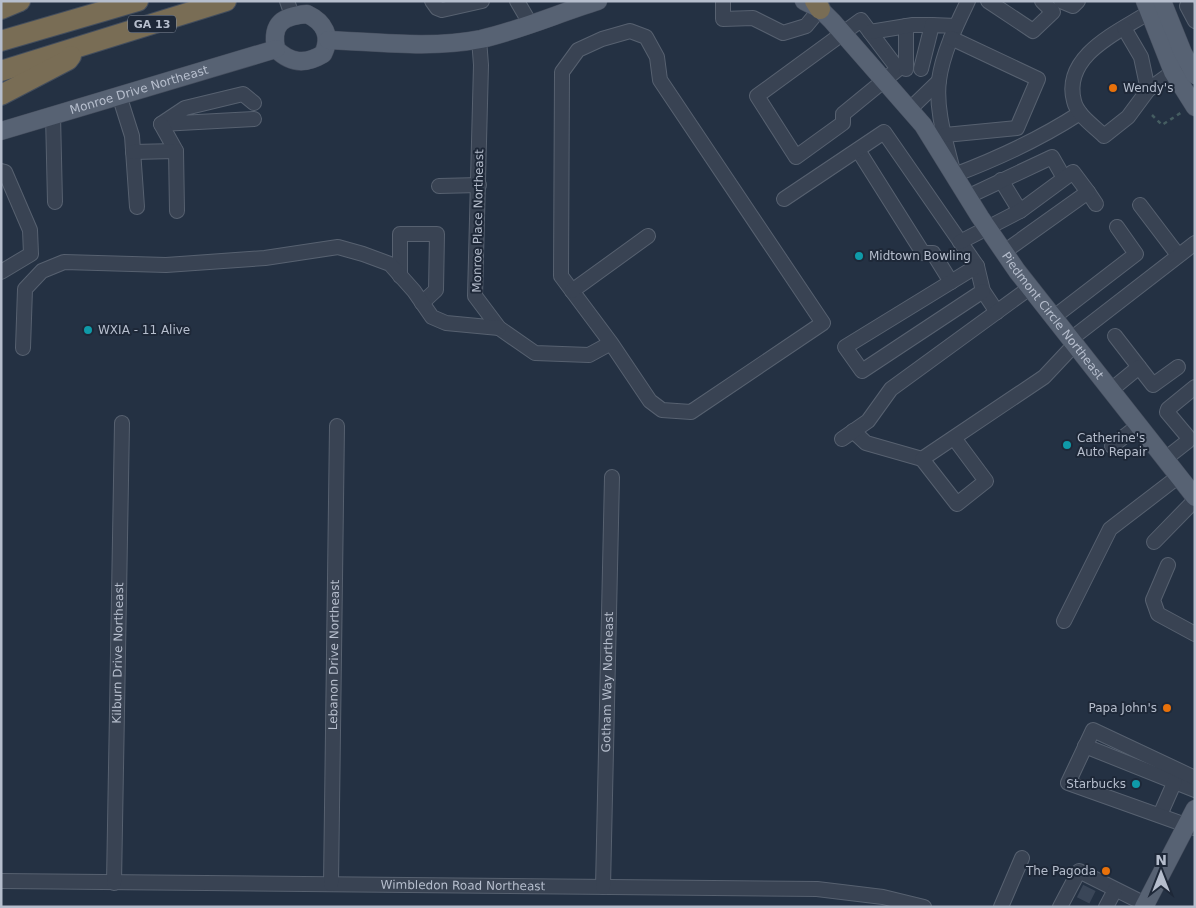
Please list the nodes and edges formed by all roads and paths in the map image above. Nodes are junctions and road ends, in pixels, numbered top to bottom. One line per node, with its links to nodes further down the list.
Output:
1 (20, 1): 20 (highway)
2 (138, 1): 31 (highway, GA 13)
3 (226, 1): 32 (highway, GA 13)
4 (432, 1): 5 (street)
5 (482, 1)
6 (517, 1): 22 (street)
7 (598, 1): 16 (main road)
8 (723, 1): 15 (street)
9 (968, 1): 27 (street)
10 (988, 1): 11 (street)
11 (1042, 1)
12 (1061, 1): 13 (street)
13 (1078, 1)
14 (1162, 1): 38 (main road)
15 (813, 4): 28 (main road)
16 (572, 6): 22 (main road)
17 (1187, 6): 21 (street)
18 (1147, 7): 25 (street); 36 (main road)
19 (290, 8): 30 (main road); 33 (main road)
20 (1, 9)
21 (1195, 21)
22 (531, 25): 29 (main road)
23 (932, 25): 24 (street); 27 (street); 34 (street)
24 (906, 26): 26 (street); 37 (street)
25 (1124, 28): 40 (street); 47 (street)
26 (870, 32): 28 (street); 37 (street)
27 (954, 32): 39 (street); 54 (street)
28 (843, 33): 37 (main road); 37 (street)
29 (479, 39): 30 (main road); 62 (street, Monroe Place Northeast)
30 (328, 40): 33 (main road)
31 (1, 41)
32 (77, 47): 35 (highway, GA 13); 41 (highway)
33 (276, 49): 42 (main road, Monroe Drive Northeast)
34 (921, 69): 37 (street); 39 (street)
35 (1, 70)
36 (1173, 72): 40 (street); 46 (main road)
37 (896, 73): 45 (main road)
38 (1195, 75)
39 (940, 76): 43 (street); 45 (street)
40 (1148, 90): 47 (street)
41 (1, 95)
42 (120, 95): 48 (main road, Monroe Drive Northeast); 57 (street)
43 (940, 102): 52 (street); 54 (street)
44 (254, 103): 51 (street)
45 (910, 109): 52 (main road, Piedmont Circle Northeast)
46 (1188, 110): 49 (path)
47 (1080, 112): 59 (street)
48 (53, 115): 53 (main road, Monroe Drive Northeast); 67 (street)
49 (1152, 115)
50 (254, 118): 51 (street)
51 (161, 124): 56 (street)
52 (923, 125): 59 (main road, Piedmont Circle Northeast)
53 (1, 131)
54 (945, 135): 59 (street)
55 (858, 150): 66 (street); 76 (street); 83 (street)
56 (176, 151): 57 (street); 71 (street)
57 (133, 152): 70 (street)
58 (1, 171): 81 (street)
59 (954, 174): 65 (main road, Piedmont Circle Northeast)
60 (1064, 178): 61 (street); 64 (street); 72 (street)
61 (1001, 180): 65 (street); 72 (street)
62 (479, 185): 63 (street); 90 (street, Monroe Place Northeast)
63 (439, 186)
64 (1088, 192): 68 (street); 78 (street)
65 (967, 196): 73 (main road, Piedmont Circle Northeast)
66 (784, 199)
67 (55, 202)
68 (1096, 204)
69 (1140, 205): 79 (street)
70 (137, 207)
71 (177, 211)
72 (1020, 211): 73 (street)
73 (988, 227): 76 (street); 78 (main road, Piedmont Circle Northeast)
74 (1116, 227): 89 (street)
75 (648, 236): 85 (street)
76 (960, 242): 80 (street)
77 (1195, 243): 79 (street)
78 (1004, 252): 84 (main road, Piedmont Circle Northeast)
79 (1178, 255): 92 (street)
80 (977, 266): 83 (street); 86 (street)
81 (1, 272)
82 (400, 276): 87 (street); 87 (street); 94 (street)
83 (951, 282): 86 (street)
84 (1030, 288): 88 (street); 89 (main road, Piedmont Circle Northeast)
85 (572, 291): 93 (street); 93 (street)
86 (983, 291): 88 (street)
87 (422, 303): 90 (street)
88 (997, 312): 104 (street)
89 (1054, 317): 92 (main road, Piedmont Circle Northeast)
90 (499, 328): 93 (street, Monroe Place Northeast)
91 (1115, 336): 95 (street)
92 (1073, 342): 98 (main road, Piedmont Circle Northeast); 102 (street)
93 (611, 343)
94 (22, 348)
95 (1139, 367): 96 (street); 98 (street)
96 (1178, 367)
97 (1195, 387): 105 (street)
98 (1111, 390): 100 (main road, Piedmont Circle Northeast)
99 (122, 423): 122 (street, Kilburn Drive Northeast)
100 (1139, 425): 103 (street); 105 (main road, Piedmont Circle Northeast)
101 (337, 426): 123 (street, Lebanon Drive Northeast)
102 (954, 438): 104 (street); 104 (street)
103 (1112, 446)
104 (922, 459)
105 (1165, 459): 106 (main road, Piedmont Circle Northeast)
106 (1179, 476): 108 (main road, Piedmont Circle Northeast); 111 (street)
107 (612, 477): 124 (street, Gotham Way Northeast)
108 (1195, 498): 109 (street)
109 (1154, 542)
110 (1168, 565): 112 (street)
111 (1064, 620)
112 (1195, 634)
113 (1085, 746): 114 (street); 115 (street); 118 (street)
114 (1195, 778)
115 (1175, 782): 116 (street); 118 (street)
116 (1195, 790)
117 (1195, 809): 119 (main road)
118 (1160, 815): 119 (street)
119 (1191, 826): 127 (main road)
120 (1022, 858): 129 (street)
121 (1, 881): 122 (street, Wimbledon Road Northeast)
122 (114, 882): 123 (street, Wimbledon Road Northeast)
123 (331, 884): 124 (street, Wimbledon Road Northeast)
124 (603, 887): 128 (street, Wimbledon Road Northeast)
125 (1115, 890): 126 (street); 127 (street); 130 (street)
126 (1104, 904)
127 (1145, 906)
128 (924, 907)
129 (1001, 907)
130 (1060, 907)

